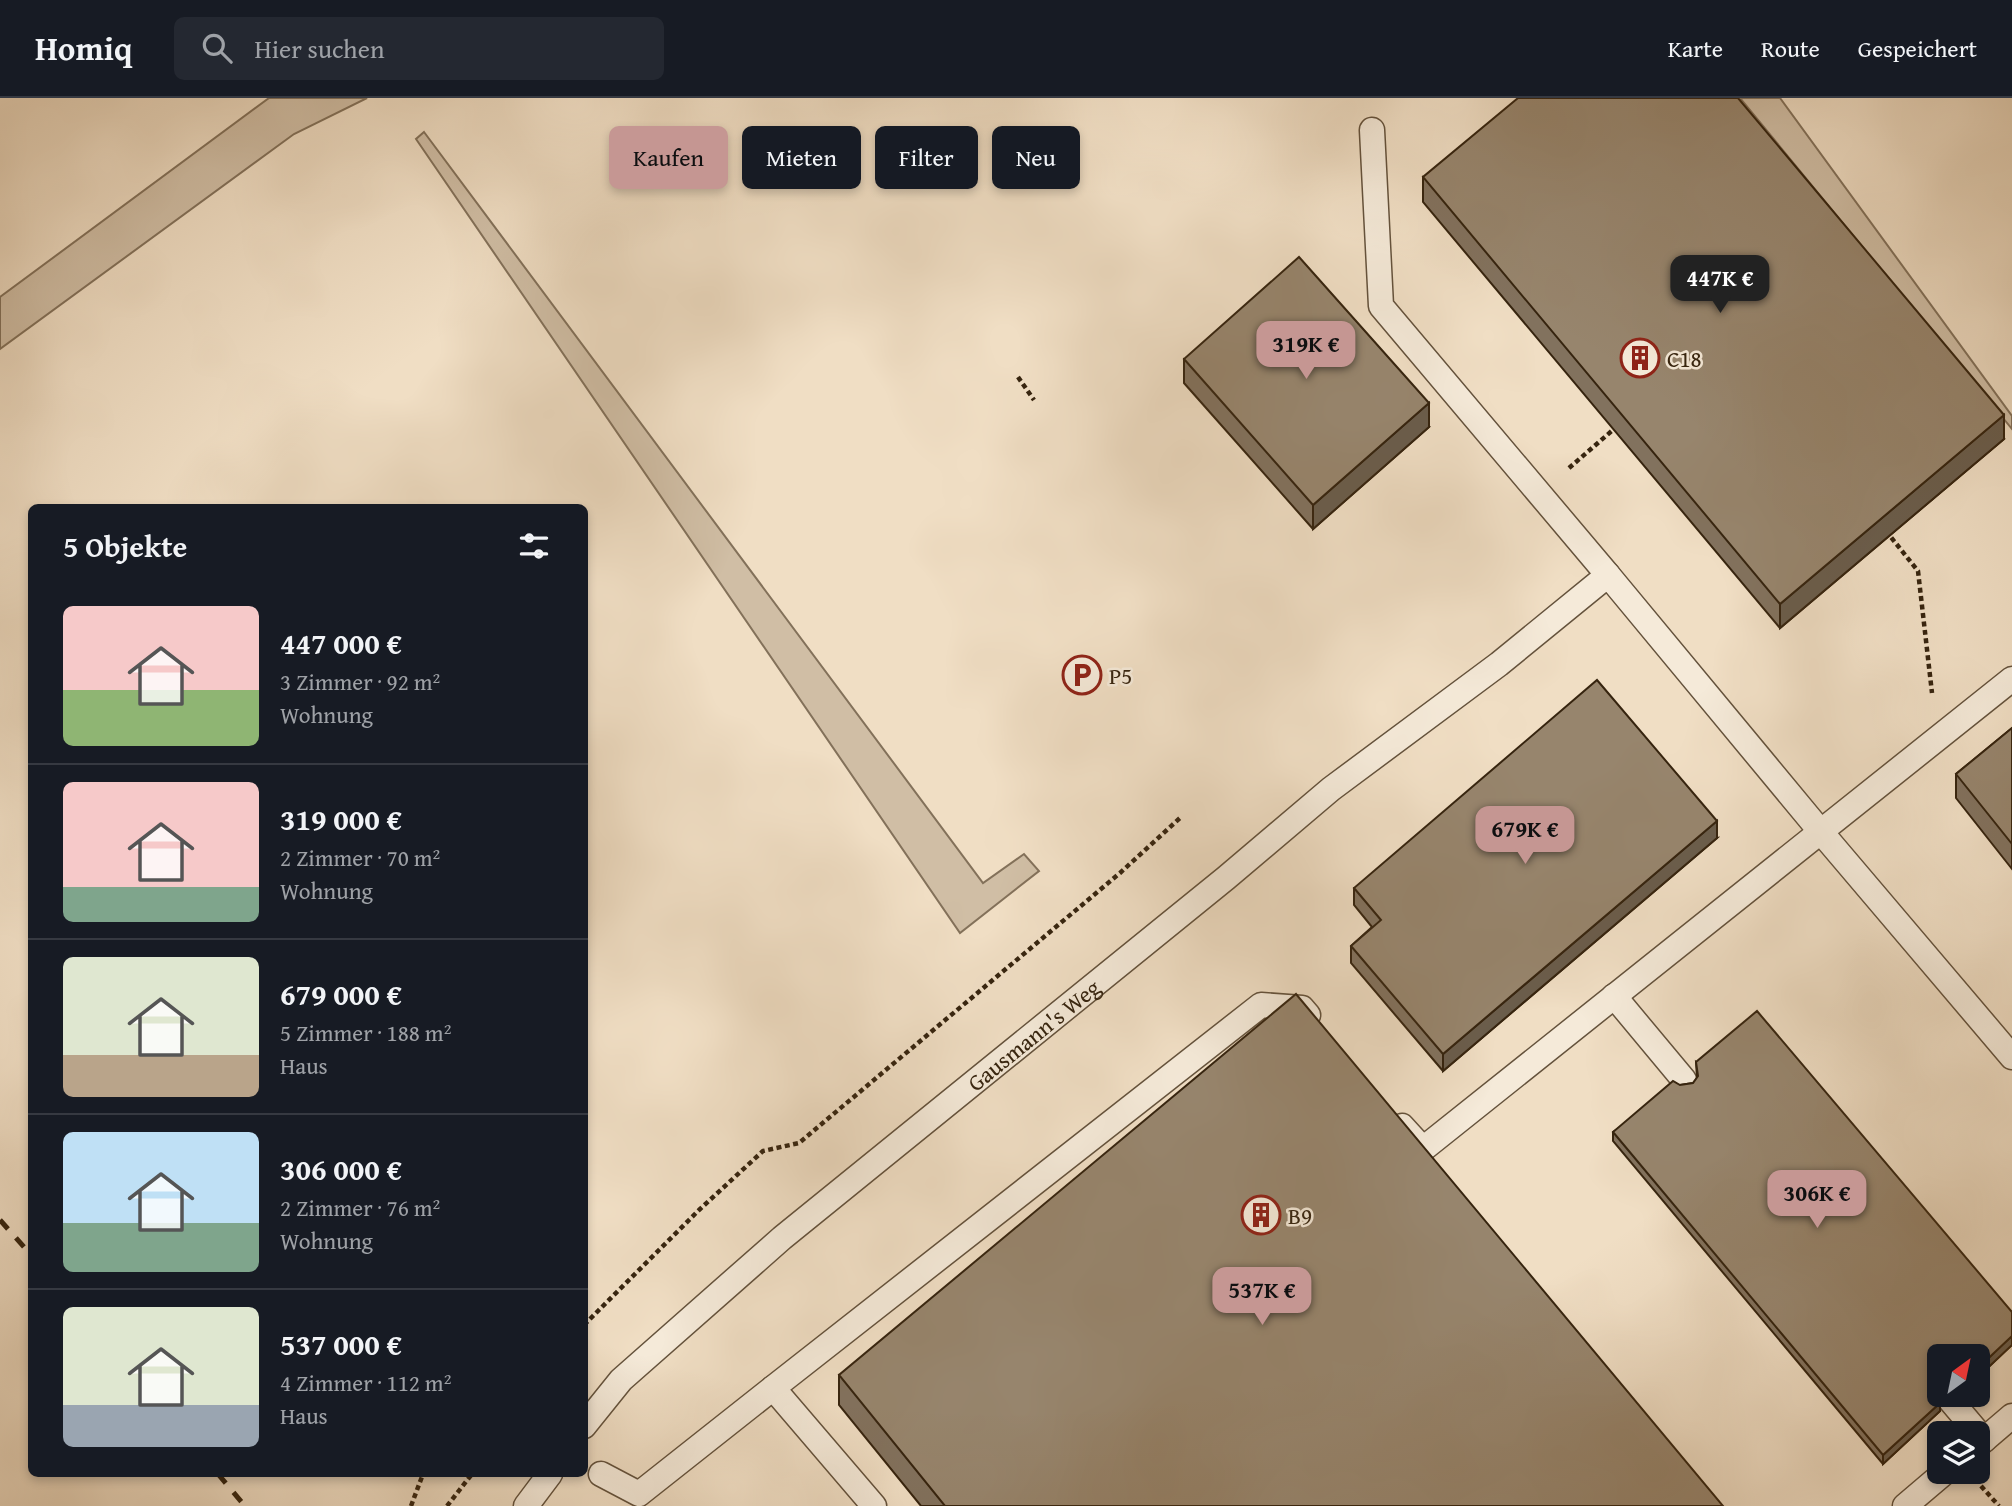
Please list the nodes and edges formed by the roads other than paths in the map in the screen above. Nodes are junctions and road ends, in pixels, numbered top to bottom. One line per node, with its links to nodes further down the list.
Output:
1 (1372, 130): 2 (lane)
2 (1608, 575): 4 (lane); 14 (lane, Gausmann's Weg)
3 (2012, 679): 4 (lane)
4 (1821, 832): 5 (lane); 7 (lane)
5 (1614, 996): 8 (lane); 10 (lane)
6 (1319, 1028): 12 (lane)
7 (2012, 1057)
8 (1684, 1080)
9 (1388, 1109): 10 (lane)
10 (1423, 1150): 11 (lane)
11 (1440, 1170)
12 (774, 1388): 16 (lane); 20 (lane)
13 (2012, 1416): 15 (lane)
14 (588, 1421)
15 (1990, 1434)
16 (601, 1475)
17 (548, 1477): 19 (lane)
18 (1931, 1484): 21 (lane)
19 (526, 1506)
20 (874, 1506)
21 (1905, 1506)

